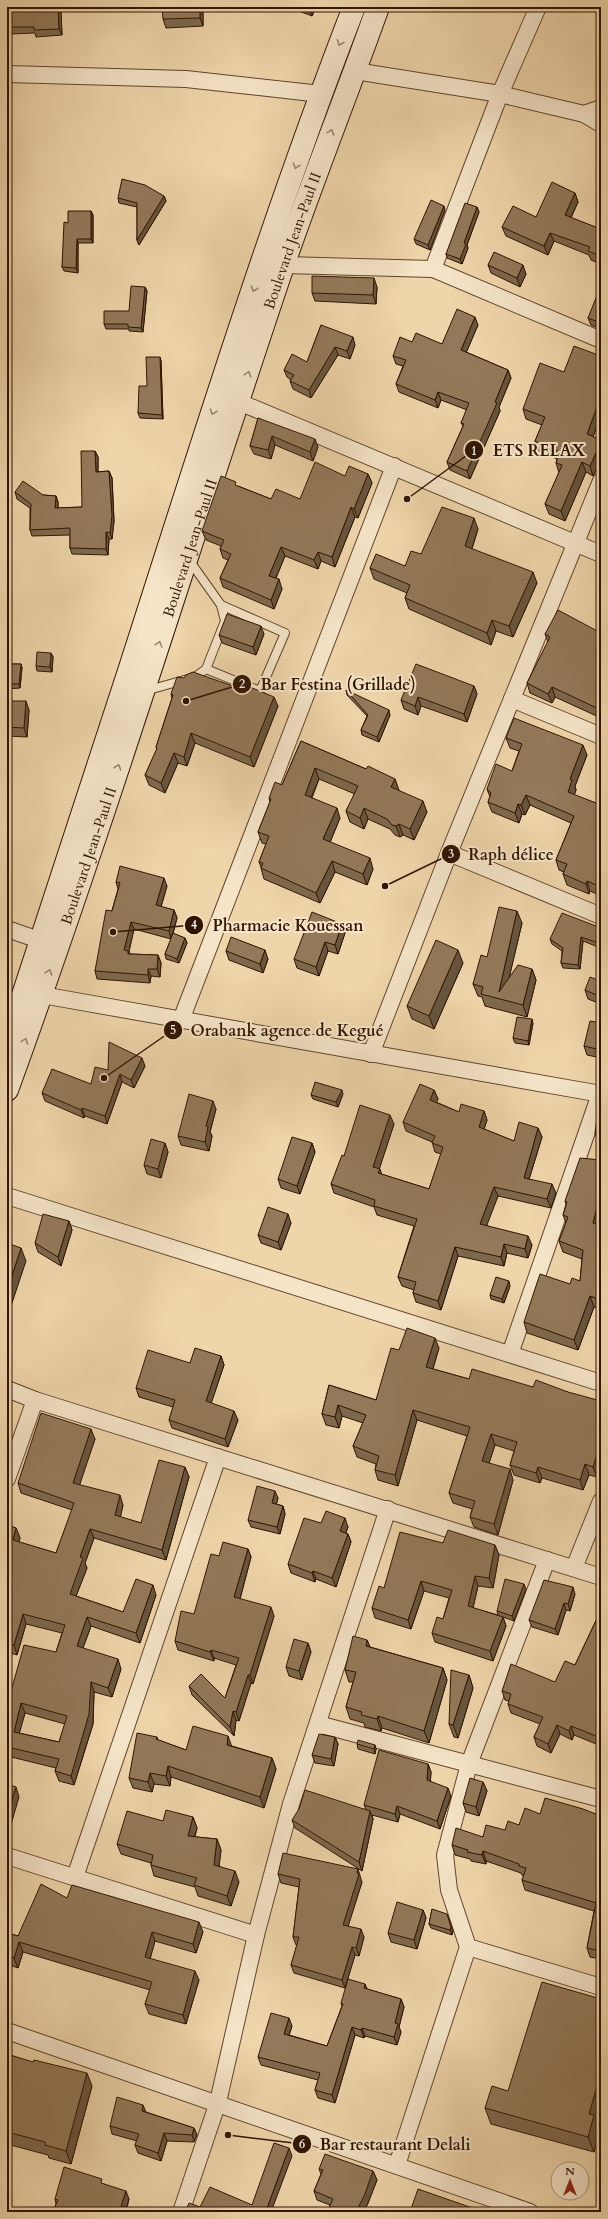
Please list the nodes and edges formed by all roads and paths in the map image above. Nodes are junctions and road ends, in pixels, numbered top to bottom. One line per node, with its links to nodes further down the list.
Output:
1 (354, 7): 6 (main road, Boulevard Jean-Paul II, one-way to 6)
2 (378, 7): 4 (main road, Boulevard Jean-Paul II)
3 (538, 7): 7 (street)
4 (355, 72): 7 (street); 11 (main road, Boulevard Jean-Paul II, one-way to 4)
5 (7, 74): 6 (street)
6 (321, 94): 28 (main road, Boulevard Jean-Paul II, one-way to 28)
7 (500, 94): 9 (street); 12 (street)
8 (601, 108): 9 (street)
9 (584, 114): 10 (street)
10 (601, 124)
11 (284, 265): 12 (street); 14 (main road, Boulevard Jean-Paul II, one-way to 11)
12 (432, 269): 13 (street)
13 (601, 340)
14 (239, 402): 15 (street); 19 (main road, Boulevard Jean-Paul II)
15 (394, 466): 17 (street); 30 (street)
16 (601, 481): 17 (street)
17 (576, 543): 18 (street); 23 (street)
18 (601, 554)
19 (187, 556): 20 (lane); 22 (main road, Boulevard Jean-Paul II, one-way to 19)
20 (221, 605): 21 (lane); 21 (lane)
21 (206, 669): 22 (lane)
22 (144, 692): 28 (main road, Boulevard Jean-Paul II, one-way to 22)
23 (512, 699): 24 (street); 25 (street)
24 (601, 736)
25 (449, 853): 26 (street); 32 (street)
26 (601, 916)
27 (7, 928): 28 (street)
28 (49, 944): 29 (main road, Boulevard Jean-Paul II, one-way to 28); 31 (main road, Boulevard Jean-Paul II)
29 (42, 994): 30 (street); 33 (main road, Boulevard Jean-Paul II, one-way to 29)
30 (181, 1020): 32 (street)
31 (7, 1044)
32 (371, 1054): 34 (street)
33 (7, 1090)
34 (601, 1094): 36 (street)
35 (7, 1196): 36 (street)
36 (510, 1354): 37 (street)
37 (601, 1383)
38 (7, 1389): 39 (street)
39 (34, 1400): 40 (street); 41 (street)
40 (218, 1457): 43 (street); 51 (street)
41 (7, 1479)
42 (601, 1501): 45 (street)
43 (388, 1509): 44 (street); 47 (street)
44 (547, 1560): 45 (street); 48 (street)
45 (574, 1568): 46 (street)
46 (601, 1577)
47 (318, 1724): 48 (street); 52 (street)
48 (468, 1764): 49 (street); 53 (street)
49 (601, 1799)
50 (7, 1856): 51 (street)
51 (75, 1877): 52 (street)
52 (256, 1935): 56 (street)
53 (468, 1947): 54 (street); 57 (street)
54 (601, 1988)
55 (7, 2031): 56 (street)
56 (218, 2102): 57 (street); 58 (street)
57 (397, 2165): 59 (street)
58 (181, 2212)
59 (529, 2212)

